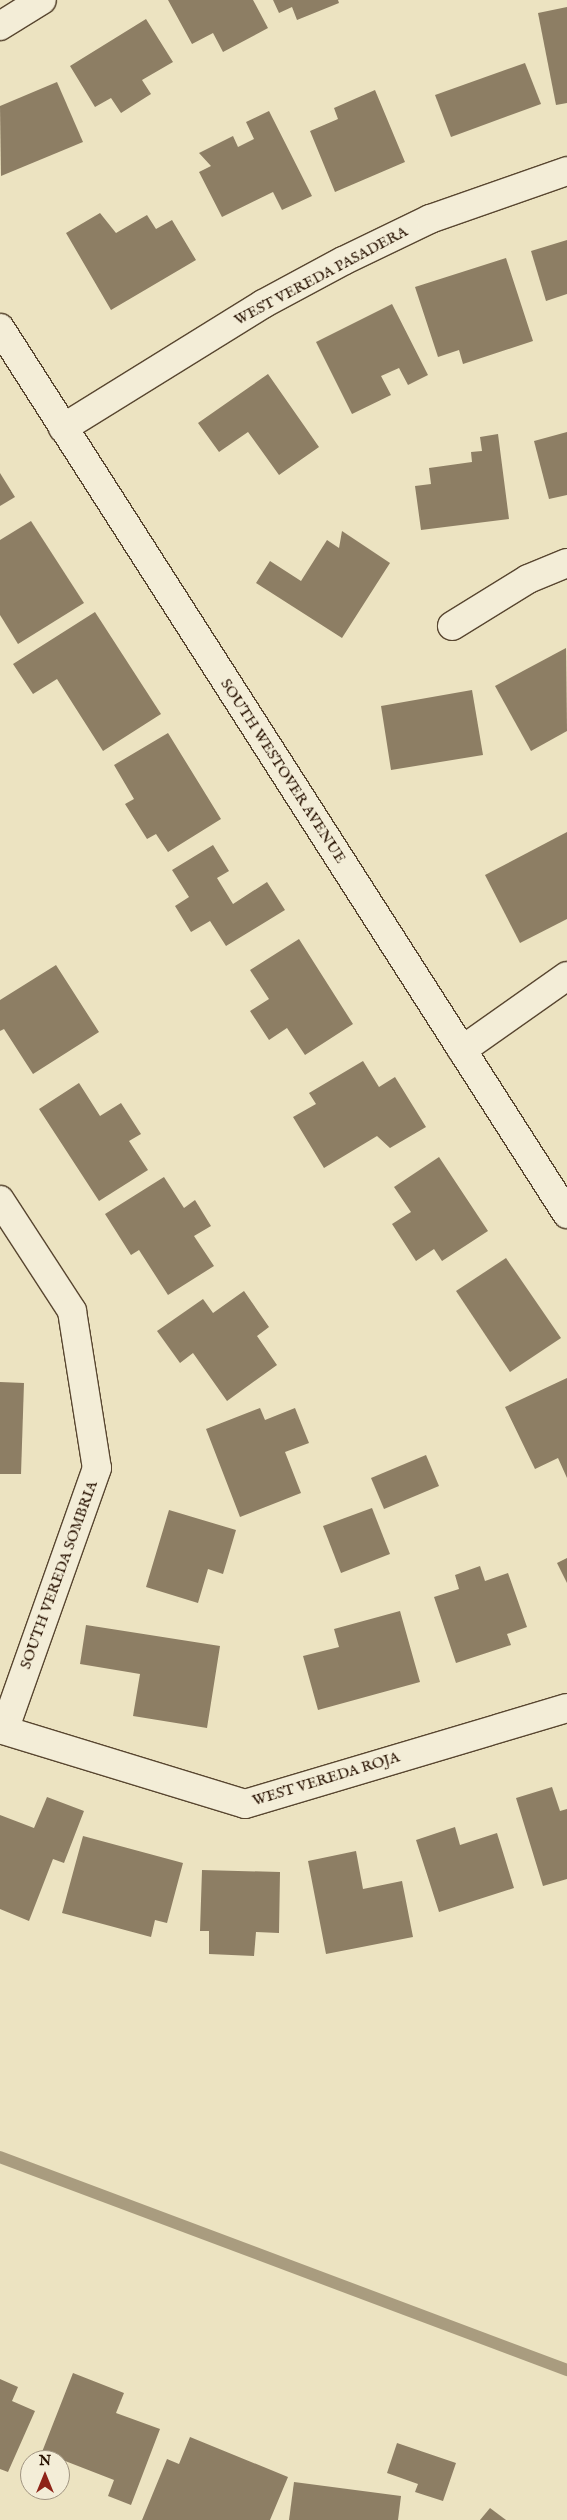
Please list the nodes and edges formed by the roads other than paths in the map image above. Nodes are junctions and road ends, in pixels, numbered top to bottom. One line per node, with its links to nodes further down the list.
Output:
1 (42, 0): 2 (street)
2 (0, 26)
3 (567, 171): 5 (street, WEST VEREDA PASADERA)
4 (0, 328): 5 (street, SOUTH WESTOVER AVENUE)
5 (63, 428): 9 (street, SOUTH WESTOVER AVENUE)
6 (567, 563): 7 (street)
7 (452, 626)
8 (567, 976): 9 (street)
9 (462, 1050): 11 (street, SOUTH WESTOVER AVENUE)
10 (0, 1200): 13 (street, SOUTH VEREDA SOMBRIA)
11 (567, 1214)
12 (567, 1708): 13 (street, WEST VEREDA ROJA)
13 (2, 1730)

